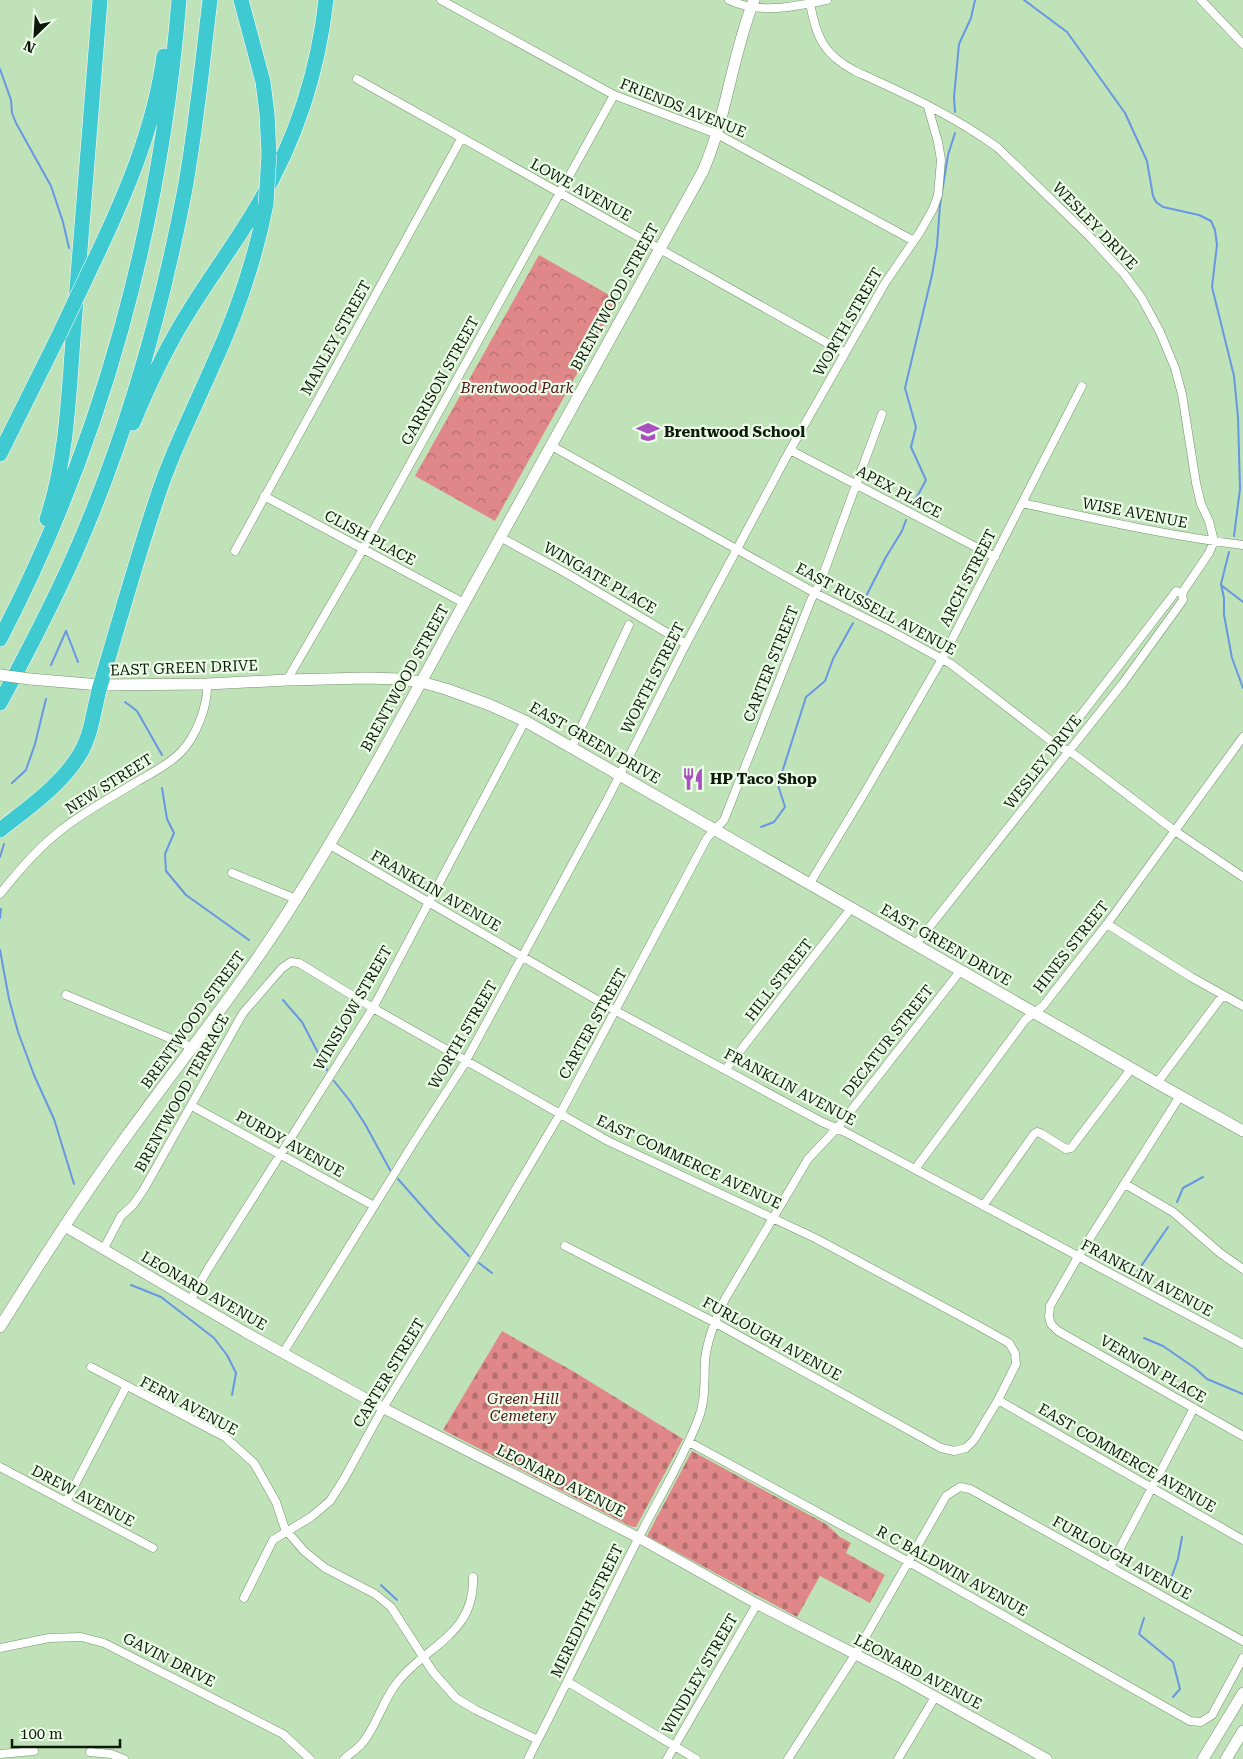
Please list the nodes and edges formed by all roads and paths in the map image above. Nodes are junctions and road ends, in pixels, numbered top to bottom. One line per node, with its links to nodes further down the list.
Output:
1 (100, 0): 42 (highway)
2 (172, 0): 27 (highway, bridge)
3 (179, 0): 42 (highway)
4 (210, 0): 37 (highway)
5 (242, 0): 51 (highway, bridge)
6 (326, 0): 37 (highway)
7 (441, 0): 15 (street, FRIENDS AVENUE)
8 (729, 0): 11 (street)
9 (827, 0): 12 (street)
10 (1201, 0): 13 (street)
11 (753, 3): 12 (street); 17 (main road, BRENTWOOD STREET)
12 (810, 3): 16 (street, WESLEY DRIVE)
13 (1243, 44)
14 (357, 80): 18 (street, LOWE AVENUE)
15 (614, 95): 17 (street, FRIENDS AVENUE); 19 (street, GARRISON STREET)
16 (928, 107): 20 (street, WORTH STREET); 32 (street, WESLEY DRIVE)
17 (717, 134): 20 (street, FRIENDS AVENUE); 21 (main road, BRENTWOOD STREET)
18 (461, 139): 19 (street, LOWE AVENUE); 29 (street, MANLEY STREET)
19 (559, 194): 21 (street, LOWE AVENUE); 36 (street, GARRISON STREET)
20 (914, 241): 22 (street, WORTH STREET)
21 (660, 248): 22 (street, LOWE AVENUE); 25 (main road, BRENTWOOD STREET)
22 (845, 353): 26 (street, WORTH STREET)
23 (1082, 386): 30 (street, ARCH STREET)
24 (882, 414): 28 (street, CARTER STREET)
25 (550, 445): 31 (main road, BRENTWOOD STREET); 34 (street, EAST RUSSELL AVENUE)
26 (790, 450): 28 (street, APEX PLACE); 34 (street, WORTH STREET)
27 (0, 454)
28 (857, 485): 38 (street, APEX PLACE); 39 (street, CARTER STREET)
29 (264, 496): 35 (street, MANLEY STREET); 36 (street, CLISH PLACE)
30 (1022, 503): 32 (street, WISE AVENUE); 38 (street, ARCH STREET)
31 (500, 537): 41 (main road, BRENTWOOD STREET); 45 (street, WINGATE PLACE)
32 (1214, 541): 33 (street, WISE AVENUE); 40 (street, WESLEY DRIVE)
33 (1243, 545)
34 (737, 549): 39 (street, EAST RUSSELL AVENUE); 45 (street, WORTH STREET)
35 (235, 550)
36 (363, 550): 41 (street, CLISH PLACE); 48 (street, GARRISON STREET)
37 (74, 556): 52 (highway)
38 (995, 557): 46 (street, ARCH STREET)
39 (815, 592): 46 (street, EAST RUSSELL AVENUE); 59 (street, CARTER STREET)
40 (1182, 593): 55 (street, WESLEY DRIVE); 57 (street, WESLEY DRIVE)
41 (464, 603): 49 (main road, BRENTWOOD STREET)
42 (14, 612): 44 (highway)
43 (629, 625): 56 (street)
44 (0, 639)
45 (686, 644): 58 (street, WORTH STREET)
46 (942, 658): 55 (street, EAST RUSSELL AVENUE); 65 (street, ARCH STREET)
47 (0, 675): 51 (main road, EAST GREEN DRIVE, bridge)
48 (287, 680): 49 (main road, EAST GREEN DRIVE); 50 (main road, EAST GREEN DRIVE)
49 (421, 682): 53 (main road, EAST GREEN DRIVE); 62 (main road, BRENTWOOD STREET)
50 (208, 684): 51 (main road, EAST GREEN DRIVE); 66 (street, NEW STREET)
51 (100, 685): 60 (highway)
52 (0, 703)
53 (525, 721): 56 (main road, EAST GREEN DRIVE); 68 (street, WINSLOW STREET)
54 (1243, 737): 61 (street, HINES STREET)
55 (1058, 745): 57 (street, EAST RUSSELL AVENUE)
56 (572, 747): 58 (main road, EAST GREEN DRIVE)
57 (1069, 751): 61 (street, EAST RUSSELL AVENUE); 71 (street, WESLEY DRIVE)
58 (620, 775): 59 (main road, EAST GREEN DRIVE); 72 (street, WORTH STREET)
59 (715, 829): 65 (main road, EAST GREEN DRIVE); 79 (street, CARTER STREET)
60 (0, 830)
61 (1175, 831): 64 (street, EAST RUSSELL AVENUE); 70 (street, HINES STREET)
62 (330, 845): 67 (main road, BRENTWOOD STREET); 68 (street, FRANKLIN AVENUE)
63 (232, 873): 67 (street)
64 (1243, 877)
65 (810, 883): 69 (main road, EAST GREEN DRIVE)
66 (0, 894)
67 (296, 899): 81 (main road, BRENTWOOD STREET)
68 (429, 903): 72 (street, FRANKLIN AVENUE); 78 (street, WINSLOW STREET)
69 (852, 907): 71 (main road, EAST GREEN DRIVE); 83 (street, HILL STREET)
70 (1107, 924): 76 (street); 80 (street, HINES STREET)
71 (916, 944): 74 (main road, EAST GREEN DRIVE)
72 (522, 958): 79 (street, FRANKLIN AVENUE); 82 (street, WORTH STREET)
73 (299, 963): 78 (street, EAST COMMERCE AVENUE); 87 (street, BRENTWOOD TERRACE)
74 (960, 970): 80 (main road, EAST GREEN DRIVE); 89 (street, DECATUR STREET)
75 (66, 995): 81 (street)
76 (1223, 995): 77 (street); 85 (street)
77 (1243, 1006)
78 (373, 1008): 82 (street, EAST COMMERCE AVENUE); 91 (street, WINSLOW STREET)
79 (616, 1011): 83 (street, FRANKLIN AVENUE); 88 (street, CARTER STREET)
80 (1034, 1013): 84 (main road, EAST GREEN DRIVE); 92 (street, HINES STREET)
81 (191, 1047): 97 (main road, BRENTWOOD STREET)
82 (466, 1060): 88 (street, EAST COMMERCE AVENUE); 94 (street, WORTH STREET)
83 (726, 1069): 89 (street, FRANKLIN AVENUE)
84 (1131, 1069): 85 (main road, EAST GREEN DRIVE); 95 (street)
85 (1157, 1083): 86 (main road, EAST GREEN DRIVE)
86 (1180, 1096): 90 (main road, EAST GREEN DRIVE); 93 (street)
87 (192, 1106): 91 (street, PURDY AVENUE); 99 (street, BRENTWOOD TERRACE)
88 (560, 1114): 96 (street, EAST COMMERCE AVENUE); 110 (street, CARTER STREET)
89 (835, 1128): 92 (street, FRANKLIN AVENUE); 96 (street, MEREDITH STREET)
90 (1243, 1131)
91 (281, 1154): 94 (street, PURDY AVENUE); 102 (street, WINSLOW STREET)
92 (915, 1169): 95 (street, FRANKLIN AVENUE)
93 (1125, 1184): 100 (street); 101 (street)
94 (374, 1206): 106 (street, WORTH STREET)
95 (983, 1206): 100 (street, FRANKLIN AVENUE)
96 (773, 1218): 103 (street, MEREDITH STREET); 109 (street, EAST COMMERCE AVENUE)
97 (64, 1226): 99 (street, LEONARD AVENUE); 104 (main road, BRENTWOOD STREET)
98 (565, 1246): 103 (street, FURLOUGH AVENUE)
99 (103, 1250): 102 (street, LEONARD AVENUE)
100 (1078, 1257): 105 (street, FRANKLIN AVENUE); 111 (street, VERNON PLACE)
101 (1243, 1269)
102 (190, 1301): 106 (street, LEONARD AVENUE)
103 (714, 1322): 109 (street, FURLOUGH AVENUE); 113 (street, MEREDITH STREET)
104 (0, 1327)
105 (1243, 1344)
106 (283, 1353): 110 (street, LEONARD AVENUE)
107 (91, 1368): 108 (street, FERN AVENUE)
108 (126, 1387): 116 (street); 117 (street, FERN AVENUE)
109 (998, 1400): 115 (street, EAST COMMERCE AVENUE)
110 (383, 1408): 117 (street, CARTER STREET); 118 (street, LEONARD AVENUE)
111 (1194, 1408): 112 (street, VERNON PLACE); 115 (street)
112 (1243, 1436)
113 (690, 1442): 118 (street, MEREDITH STREET); 121 (street, R C BALDWIN AVENUE)
114 (0, 1467): 116 (street, DREW AVENUE)
115 (1152, 1488): 119 (street, EAST COMMERCE AVENUE); 122 (street)
116 (66, 1502): 120 (street, DREW AVENUE)
117 (287, 1531): 124 (street, CARTER STREET); 129 (street, FERN AVENUE)
118 (639, 1538): 125 (street, LEONARD AVENUE); 131 (street, MEREDITH STREET)
119 (1243, 1540)
120 (153, 1548)
121 (909, 1562): 122 (street, FURLOUGH AVENUE); 128 (street); 130 (street, R C BALDWIN AVENUE)
122 (1110, 1567): 126 (street, FURLOUGH AVENUE)
123 (473, 1577): 129 (street)
124 (244, 1598)
125 (758, 1604): 128 (street, LEONARD AVENUE); 136 (street, WINDLEY STREET)
126 (1243, 1641)
127 (0, 1648): 141 (street, GAVIN DRIVE)
128 (855, 1655): 133 (street, LEONARD AVENUE); 146 (street)
129 (423, 1656): 135 (street, FERN AVENUE); 142 (street)
130 (1243, 1658)
131 (568, 1682): 135 (street, MEREDITH STREET); 136 (street)
132 (1243, 1692): 149 (main road)
133 (935, 1697): 147 (street); 148 (street, LEONARD AVENUE)
134 (1243, 1731): 150 (main road)
135 (538, 1740): 143 (street, MEREDITH STREET)
136 (674, 1746): 144 (street, WINDLEY STREET); 145 (street)
137 (34, 1751): 139 (street)
138 (90, 1752): 140 (street)
139 (0, 1754)
140 (124, 1759)
141 (310, 1759)
142 (344, 1759)
143 (528, 1759)
144 (667, 1759)
145 (696, 1759)
146 (788, 1759)
147 (898, 1759)
148 (1046, 1759)
149 (1203, 1759)
150 (1226, 1759)

